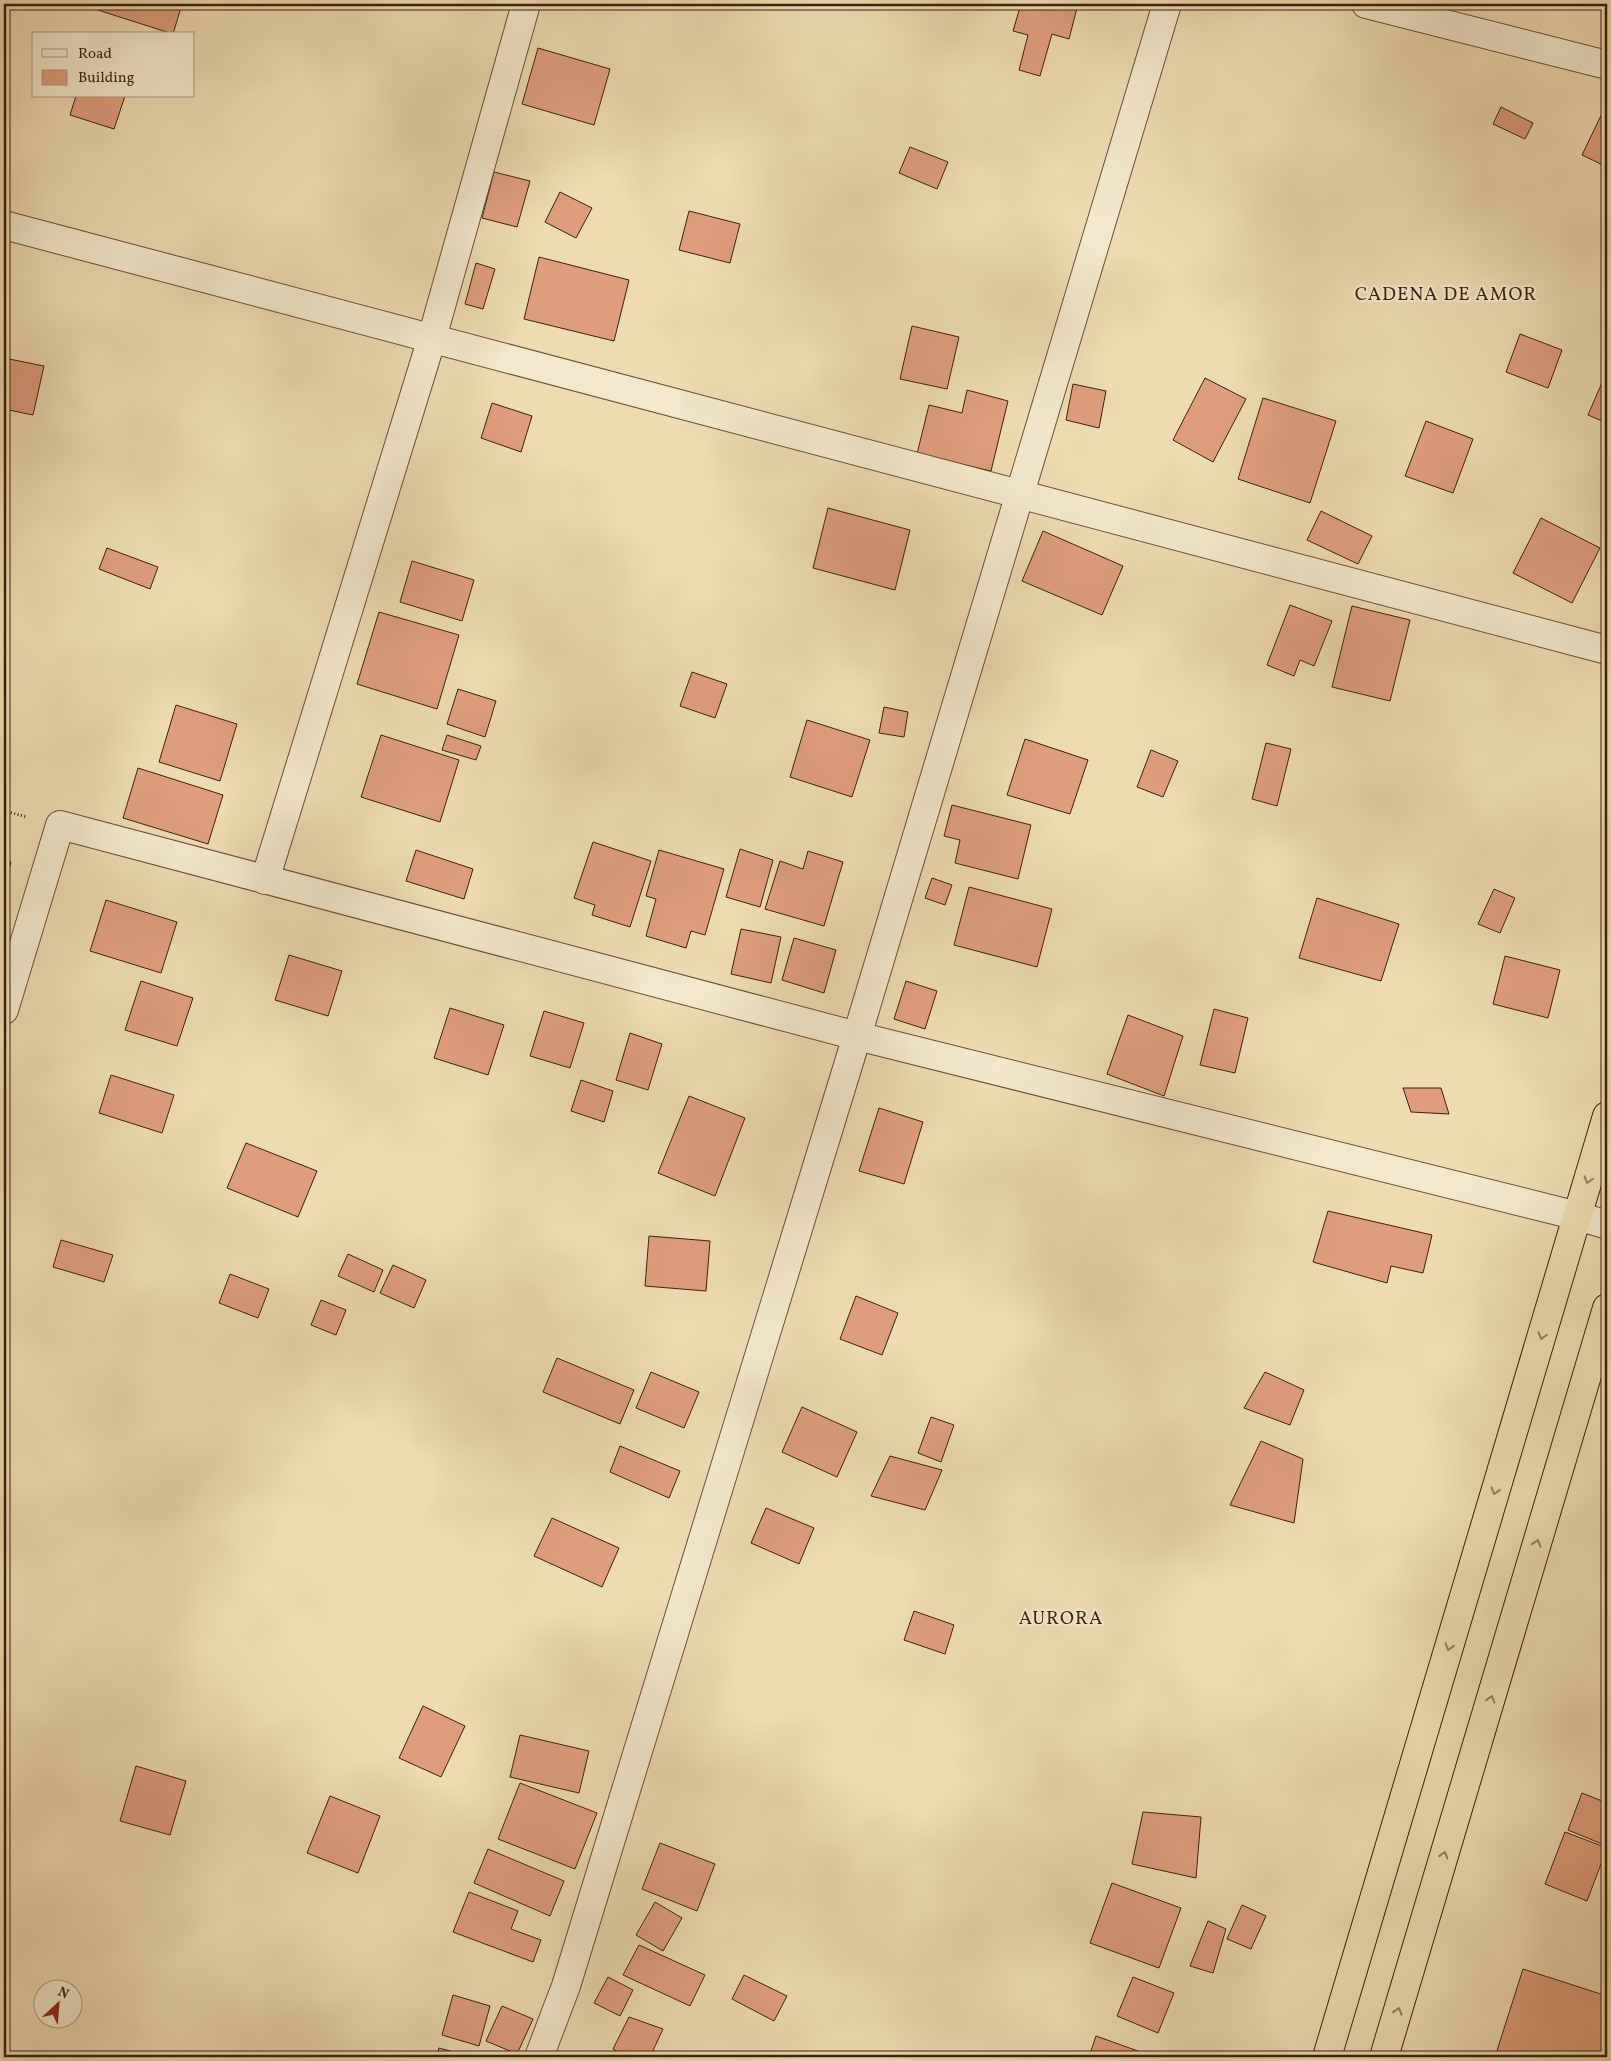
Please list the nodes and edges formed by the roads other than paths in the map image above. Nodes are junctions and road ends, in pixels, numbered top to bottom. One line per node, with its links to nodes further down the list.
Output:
1 (526, 4): 6 (street)
2 (1167, 4): 7 (street)
3 (1366, 4): 4 (street)
4 (1607, 65)
5 (4, 225): 6 (street)
6 (432, 338): 7 (street); 9 (street)
7 (1020, 495): 8 (street); 11 (street)
8 (1607, 650)
9 (265, 880): 10 (street); 11 (street)
10 (4, 1010)
11 (857, 1036): 13 (street); 16 (street)
12 (1607, 1116): 13 (highway, one-way to 13)
13 (1578, 1216): 14 (street); 17 (highway, one-way to 17)
14 (1607, 1224)
15 (1607, 1308): 18 (highway, one-way to 15)
16 (539, 2057)
17 (1327, 2057)
18 (1384, 2057)

